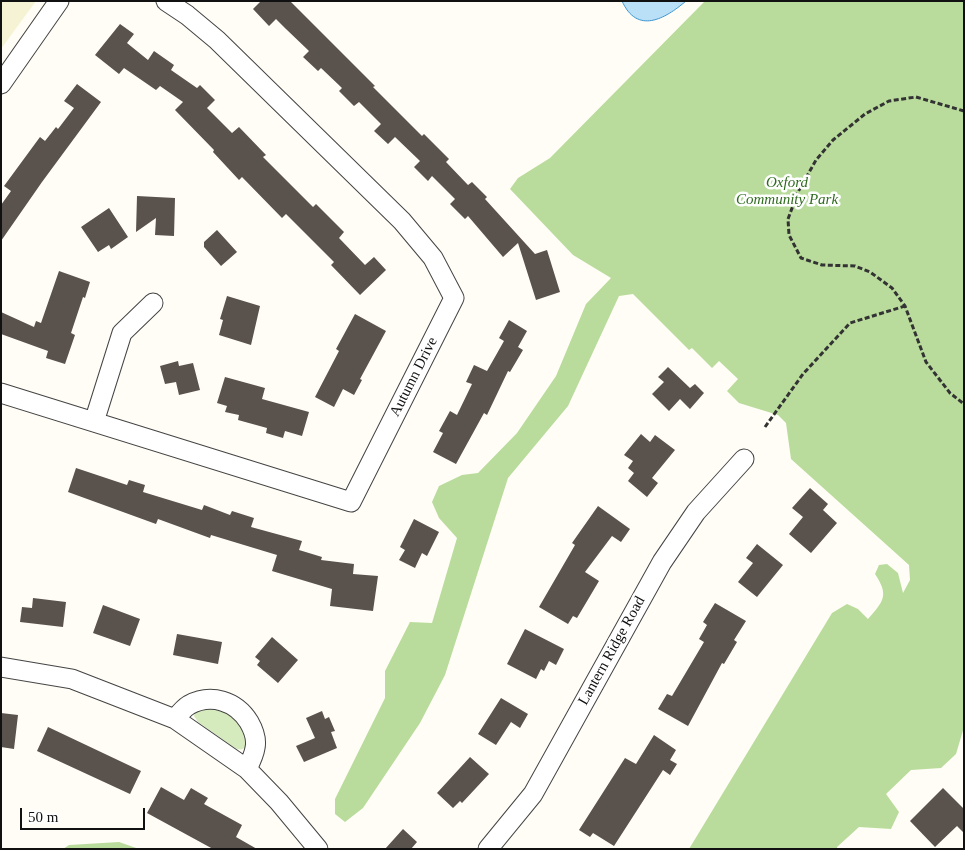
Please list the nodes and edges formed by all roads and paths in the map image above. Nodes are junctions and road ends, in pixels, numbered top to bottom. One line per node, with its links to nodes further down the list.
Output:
1 (60, 1): 3 (street)
2 (166, 1): 9 (street, Autumn Drive)
3 (1, 84)
4 (964, 111): 6 (path)
5 (153, 302): 9 (street)
6 (905, 306): 8 (path); 10 (path)
7 (1, 393): 9 (street, Autumn Drive)
8 (964, 404)
9 (94, 422)
10 (765, 427)
11 (744, 459): 16 (street, Lantern Ridge Road)
12 (1, 667): 13 (street)
13 (175, 719): 14 (street); 14 (street)
14 (247, 769): 15 (street)
15 (318, 849)
16 (488, 849)

